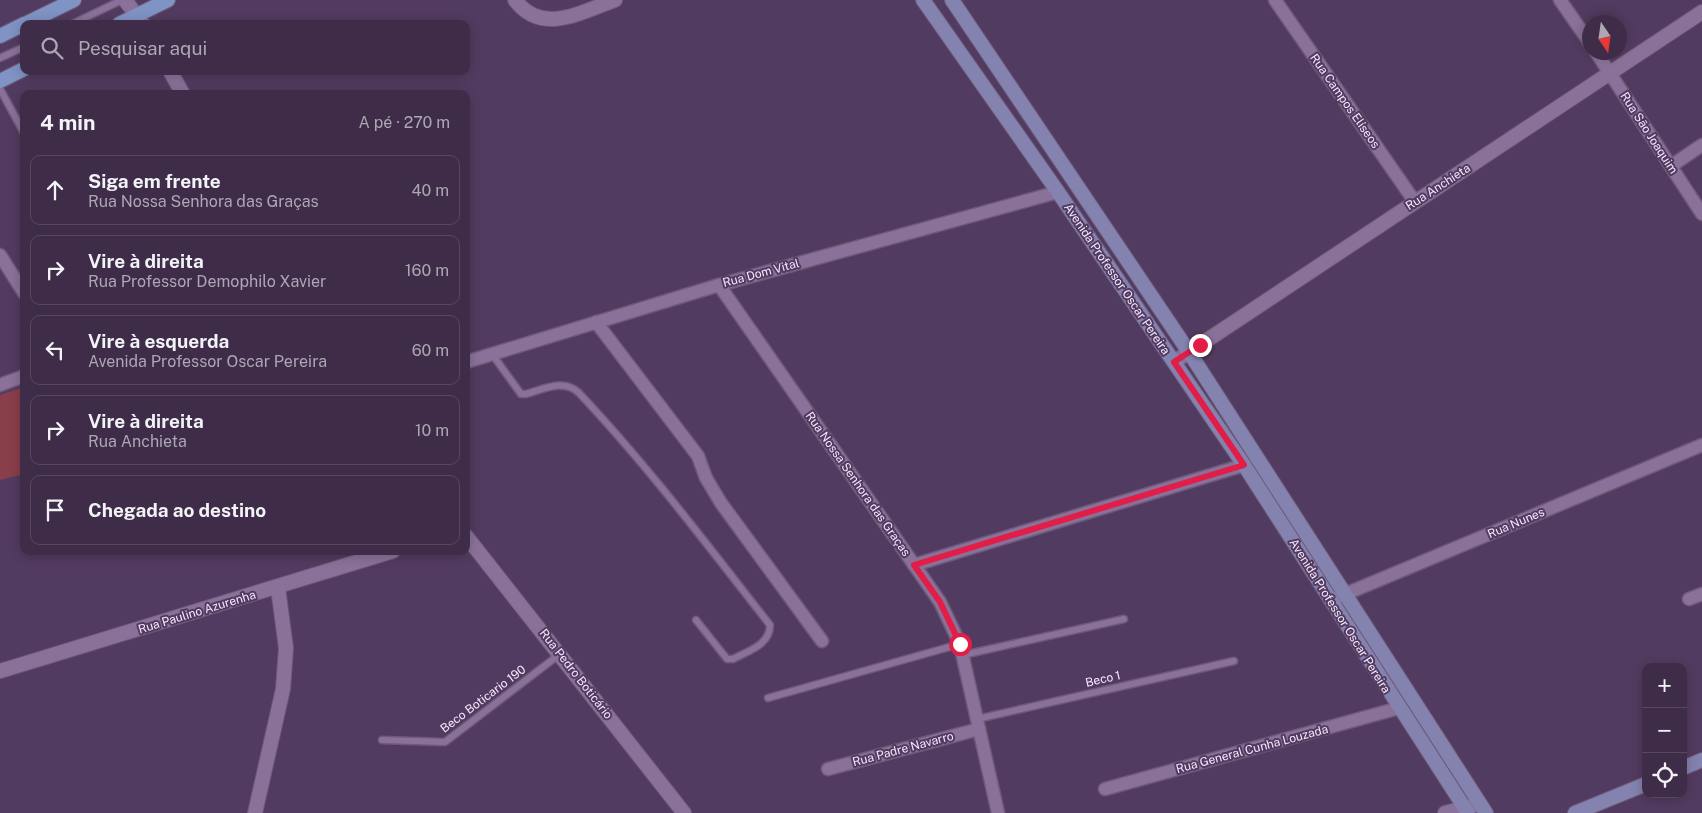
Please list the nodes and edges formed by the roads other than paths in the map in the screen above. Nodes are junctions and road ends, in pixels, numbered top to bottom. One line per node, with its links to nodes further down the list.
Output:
1 (74, 0): 12 (main road)
2 (123, 0): 11 (street); 13 (lane)
3 (168, 0): 11 (main road)
4 (515, 0): 5 (street)
5 (615, 0)
6 (923, 0): 29 (main road, Avenida Professor Oscar Pereira)
7 (952, 0): 36 (main road, Avenida Professor Oscar Pereira)
8 (1275, 0): 30 (street, Rua Campos Elíseos)
9 (1560, 0): 15 (street)
10 (1702, 12): 21 (street, Rua Anchieta)
11 (140, 19)
12 (32, 20)
13 (80, 20)
14 (20, 26): 16 (main road)
15 (1582, 32)
16 (0, 36)
17 (20, 49): 18 (lane)
18 (0, 58)
19 (1601, 60): 21 (street, Rua São Joaquim)
20 (20, 71): 23 (main road)
21 (1611, 74): 28 (street, Rua São Joaquim); 30 (street, Rua Anchieta)
22 (172, 75): 25 (street)
23 (0, 80)
24 (0, 89): 26 (lane)
25 (181, 90)
26 (20, 126)
27 (1702, 145): 28 (street)
28 (1671, 166): 31 (street, Rua São Joaquim)
29 (1058, 192): 33 (street, Rua Dom Vital); 39 (main road, Avenida Professor Oscar Pereira)
30 (1415, 202): 36 (street, Rua Anchieta)
31 (1702, 214)
32 (0, 254): 34 (street)
33 (719, 285): 35 (street, Rua Dom Vital); 46 (street, Rua Nossa Senhora das Graças)
34 (20, 286)
35 (596, 322): 37 (street, Rua Dom Vital); 54 (street)
36 (1189, 352): 39 (street, Rua Anchieta); 48 (main road, Avenida Professor Oscar Pereira)
37 (492, 354): 38 (street, Rua Dom Vital); 53 (lane)
38 (470, 361)
39 (1174, 362): 43 (main road, Avenida Professor Oscar Pereira)
40 (20, 378): 41 (street)
41 (0, 385)
42 (1702, 445): 48 (street, Rua Nunes)
43 (1244, 465): 46 (street); 51 (main road, Avenida Professor Oscar Pereira)
44 (470, 541): 56 (street, Rua Pedro Boticário)
45 (381, 555): 47 (street, Rua Paulino Azurenha)
46 (914, 565): 55 (street, Rua Nossa Senhora das Graças)
47 (278, 588): 58 (street, Rua Paulino Azurenha); 70 (street)
48 (1346, 594): 51 (street, Rua Nunes); 68 (main road, Avenida Professor Oscar Pereira)
49 (1702, 594): 50 (street)
50 (1689, 599)
51 (1331, 600): 60 (main road, Avenida Professor Oscar Pereira)
52 (1124, 619): 55 (lane)
53 (696, 620)
54 (822, 641)
55 (961, 650): 59 (lane); 61 (street, Rua Nossa Senhora das Graças)
56 (561, 654): 62 (lane, Beco Boticario 190); 71 (street, Rua Pedro Boticário)
57 (1234, 661): 61 (lane, Beco 1)
58 (0, 671)
59 (768, 698)
60 (1399, 708): 67 (street, Rua General Cunha Louzada); 69 (main road, Avenida Professor Oscar Pereira)
61 (978, 724): 65 (street, Rua Padre Navarro); 72 (street, Rua Nossa Senhora das Graças)
62 (382, 740)
63 (1702, 760): 64 (main road)
64 (1687, 766)
65 (828, 768)
66 (1642, 786): 74 (main road)
67 (1105, 789)
68 (1483, 808): 69 (street)
69 (1466, 810): 73 (street)
70 (255, 813)
71 (684, 813)
72 (998, 813)
73 (1445, 813)
74 (1576, 813)

